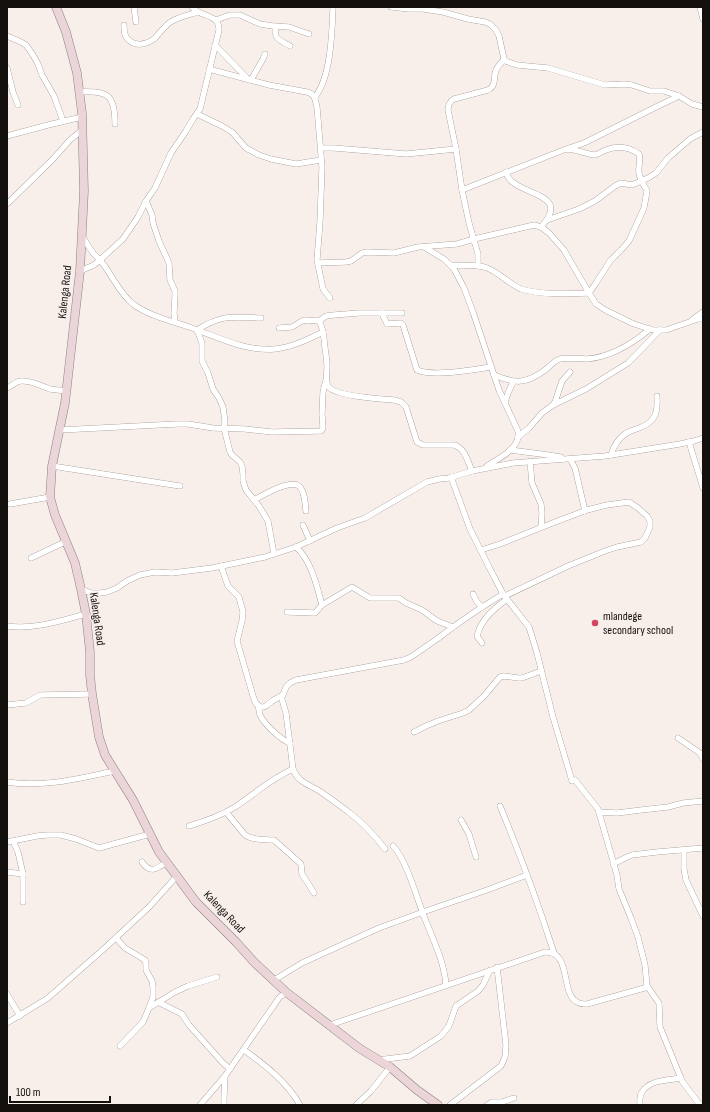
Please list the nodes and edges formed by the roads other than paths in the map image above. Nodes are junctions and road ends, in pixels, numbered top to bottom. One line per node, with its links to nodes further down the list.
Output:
1 (56, 7): 22 (main road, Kalenga Road)
2 (134, 7): 10 (street)
3 (192, 7): 7 (street)
4 (333, 7): 24 (street)
5 (392, 7): 18 (street)
6 (700, 7): 8 (street)
7 (198, 12): 9 (street); 11 (street)
8 (703, 19)
9 (216, 20): 12 (street); 15 (street)
10 (136, 22)
11 (124, 25)
12 (275, 26): 13 (street); 16 (street)
13 (309, 34)
14 (7, 36): 29 (street)
15 (215, 45): 20 (street); 21 (street)
16 (290, 46)
17 (264, 54): 21 (street)
18 (504, 59): 23 (street); 35 (street)
19 (7, 68): 25 (street)
20 (209, 70): 21 (street); 27 (street)
21 (250, 79): 24 (street)
22 (79, 92): 28 (main road, Kalenga Road); 30 (street)
23 (679, 96): 26 (street); 36 (street)
24 (315, 97): 34 (street)
25 (18, 105)
26 (703, 107)
27 (197, 114): 37 (street); 41 (street)
28 (82, 117): 29 (street); 31 (main road, Kalenga Road)
29 (63, 121): 33 (street)
30 (115, 124)
31 (82, 130): 42 (street); 45 (main road, Kalenga Road)
32 (703, 132): 39 (street)
33 (7, 136)
34 (321, 148): 35 (street); 37 (street)
35 (456, 149): 40 (street)
36 (566, 149): 38 (street); 39 (street)
37 (321, 160): 49 (street)
38 (506, 172): 40 (street); 43 (street)
39 (641, 181): 43 (street); 53 (street)
40 (462, 190): 46 (street)
41 (146, 200): 48 (street); 61 (street)
42 (7, 204)
43 (547, 220): 44 (street)
44 (540, 227): 46 (street); 53 (street)
45 (81, 234): 48 (street); 52 (main road, Kalenga Road)
46 (474, 239): 47 (street); 51 (street)
47 (424, 247): 49 (street); 50 (street)
48 (100, 260): 52 (street); 61 (street)
49 (318, 263): 54 (street)
50 (451, 265): 51 (street); 68 (street)
51 (478, 266): 53 (street)
52 (80, 271): 74 (main road, Kalenga Road)
53 (589, 293): 64 (street)
54 (330, 298)
55 (703, 312): 62 (street)
56 (382, 313): 57 (street); 60 (street); 68 (street)
57 (402, 313)
58 (261, 318): 65 (street)
59 (703, 319): 62 (street)
60 (319, 321): 63 (street); 67 (street)
61 (175, 322): 65 (street)
62 (689, 322): 66 (street)
63 (279, 328)
64 (650, 329): 66 (street); 72 (street)
65 (197, 330): 67 (street); 78 (street)
66 (660, 330): 77 (street)
67 (323, 332): 71 (street)
68 (491, 367): 70 (street)
69 (570, 372): 77 (street)
70 (494, 375): 72 (street); 76 (street)
71 (326, 380): 78 (street); 89 (street)
72 (513, 382): 76 (street)
73 (7, 388): 74 (street)
74 (66, 391): 79 (main road, Kalenga Road)
75 (657, 396): 84 (street)
76 (505, 402): 80 (street)
77 (553, 405): 80 (street)
78 (224, 428): 79 (street); 94 (street)
79 (60, 430): 87 (main road, Kalenga Road)
80 (518, 437): 83 (street)
81 (703, 438): 82 (street)
82 (689, 442): 84 (street); 92 (street)
83 (510, 450): 85 (street); 88 (street)
84 (611, 455): 85 (street)
85 (568, 459): 86 (street); 97 (street)
86 (530, 461): 88 (street); 99 (street)
87 (52, 466): 91 (street); 93 (main road, Kalenga Road)
88 (483, 468): 89 (street)
89 (472, 471): 90 (street)
90 (451, 477): 100 (street); 103 (street)
91 (180, 486)
92 (703, 488)
93 (50, 497): 95 (street); 101 (main road, Kalenga Road)
94 (254, 500): 96 (street); 104 (street)
95 (10, 504)
96 (306, 511)
97 (585, 511): 99 (street); 109 (street)
98 (303, 525): 100 (street)
99 (541, 527): 103 (street)
100 (310, 541): 102 (street)
101 (65, 542): 105 (street); 107 (main road, Kalenga Road)
102 (296, 547): 104 (street); 110 (street)
103 (481, 550): 109 (street)
104 (274, 554): 106 (street)
105 (31, 558)
106 (221, 566): 107 (street); 121 (street)
107 (81, 589): 113 (main road, Kalenga Road)
108 (473, 594): 111 (street)
109 (505, 597): 111 (street); 116 (street); 117 (street)
110 (322, 605): 112 (street); 115 (street)
111 (482, 607): 115 (street)
112 (287, 612)
113 (86, 614): 114 (street); 118 (main road, Kalenga Road)
114 (7, 626)
115 (453, 626): 119 (street)
116 (482, 643)
117 (542, 671): 122 (street); 132 (street)
118 (92, 694): 120 (street); 127 (main road, Kalenga Road)
119 (281, 696): 121 (street); 124 (street)
120 (7, 705)
121 (258, 705): 124 (street)
122 (414, 732)
123 (678, 738): 125 (street)
124 (290, 744): 126 (street)
125 (703, 759)
126 (292, 769): 131 (street); 139 (street)
127 (115, 771): 128 (street); 135 (main road, Kalenga Road)
128 (7, 782)
129 (703, 802): 132 (street)
130 (500, 806): 147 (street)
131 (226, 812): 134 (street); 149 (street)
132 (599, 812): 144 (street)
133 (461, 820): 141 (street)
134 (189, 826)
135 (150, 834): 136 (street); 143 (main road, Kalenga Road)
136 (10, 841): 146 (street)
137 (393, 846): 151 (street)
138 (703, 848): 140 (street)
139 (385, 849)
140 (684, 850): 144 (street); 152 (street)
141 (476, 857)
142 (142, 862): 143 (street)
143 (167, 862): 148 (main road, Kalenga Road)
144 (614, 864): 160 (street)
145 (7, 872): 146 (street)
146 (23, 874): 150 (street)
147 (527, 875): 151 (street); 154 (street)
148 (177, 876): 153 (street); 158 (main road, Kalenga Road)
149 (314, 893)
150 (23, 902)
151 (422, 912): 158 (street); 159 (street)
152 (703, 916)
153 (116, 938): 164 (street); 165 (street)
154 (554, 953): 155 (street); 160 (street)
155 (497, 967): 156 (street); 181 (street)
156 (490, 970): 159 (street); 170 (street)
157 (217, 977): 163 (street)
158 (274, 980): 161 (main road, Kalenga Road)
159 (446, 985): 167 (street)
160 (648, 987): 174 (street)
161 (286, 992): 167 (main road, Kalenga Road); 169 (street)
162 (7, 994): 165 (street)
163 (158, 1002): 164 (street); 172 (street)
164 (149, 1008): 168 (street)
165 (20, 1016): 166 (street)
166 (7, 1023)
167 (330, 1025): 170 (main road, Kalenga Road)
168 (120, 1046)
169 (244, 1050): 172 (street); 178 (street)
170 (378, 1060): 171 (main road, Kalenga Road)
171 (390, 1067): 179 (street); 180 (main road, Kalenga Road)
172 (230, 1069): 173 (street)
173 (225, 1076): 176 (street); 177 (street)
174 (681, 1078): 183 (street); 184 (street)
175 (514, 1098): 182 (street)
176 (200, 1105)
177 (224, 1105)
178 (300, 1105)
179 (356, 1105)
180 (438, 1105)
181 (450, 1105)
182 (487, 1105)
183 (640, 1105)
184 (700, 1105)

